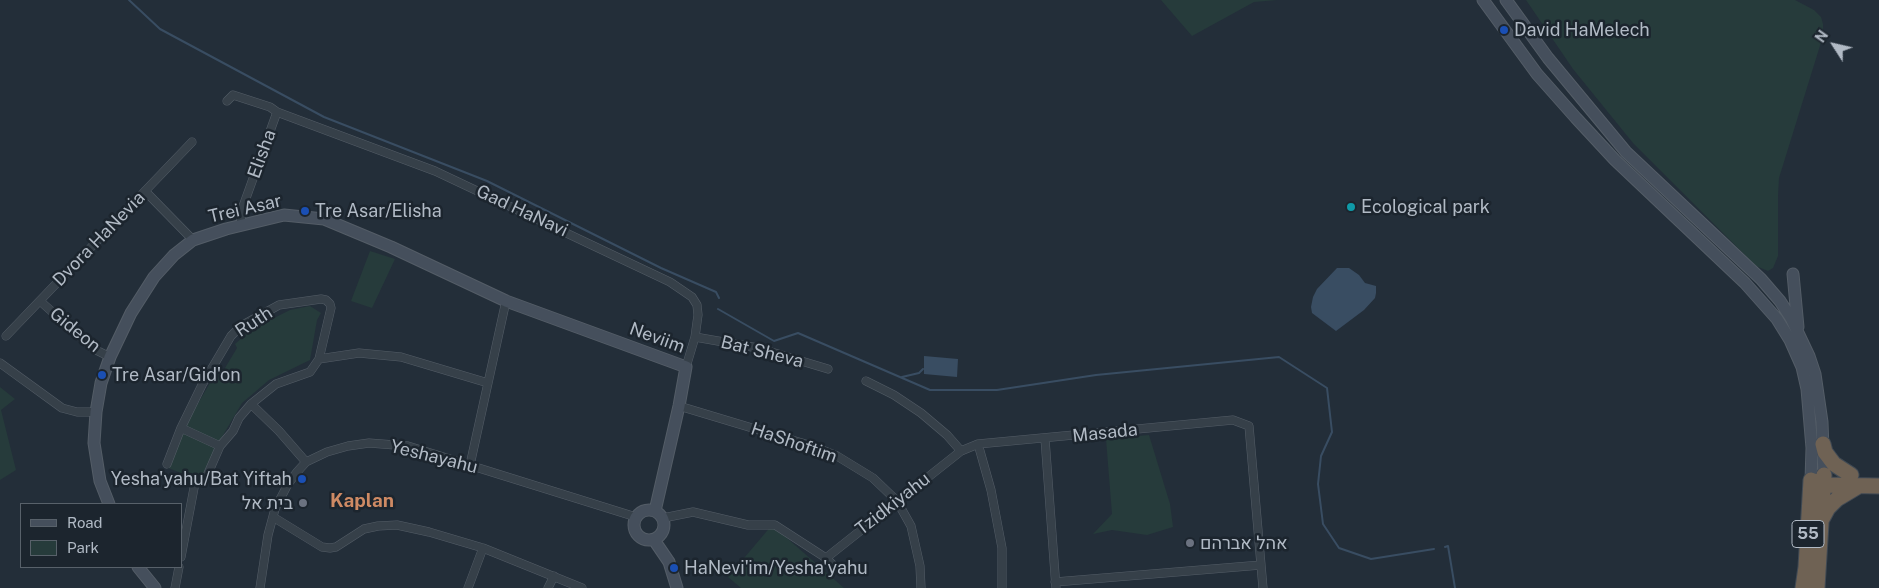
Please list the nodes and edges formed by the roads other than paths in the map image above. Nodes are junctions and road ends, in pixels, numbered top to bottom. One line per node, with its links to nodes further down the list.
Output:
1 (1483, 0): 36 (main road)
2 (1506, 0): 12 (main road)
3 (227, 101): 4 (street)
4 (277, 112): 7 (street, Elisha); 14 (street, Gad HaNavi)
5 (192, 142): 6 (street, Dvora HaNevia)
6 (145, 191): 8 (street); 10 (street, Dvora HaNevia)
7 (241, 225): 8 (main road, Trei Asar); 11 (main road, Trei Asar)
8 (194, 240): 15 (main road, Trei Asar)
9 (1793, 274): 12 (main road)
10 (40, 301): 13 (street, Dvora HaNevia); 15 (street, Gideon)
11 (506, 301): 18 (main road, Neviim); 21 (street)
12 (1798, 331): 28 (main road)
13 (6, 336)
14 (695, 337): 18 (street, Gad HaNavi); 19 (street, Bat Sheva)
15 (110, 357): 24 (main road, Trei Asar)
16 (319, 360): 21 (street); 22 (street); 25 (street, Ruth)
17 (0, 363): 24 (street)
18 (686, 367): 23 (main road, Neviim)
19 (828, 370)
20 (866, 381): 30 (street)
21 (488, 382): 33 (street)
22 (251, 404): 29 (street); 31 (street)
23 (679, 406): 40 (street, HaShoftim); 42 (main road, Neviim)
24 (96, 412): 41 (main road, Trei Asar)
25 (181, 428): 29 (street); 32 (street, Ruth)
26 (1044, 439): 27 (street, Masada); 50 (street, Masada); 55 (street)
27 (978, 444): 30 (street, Masada); 64 (street)
28 (1823, 444): 36 (main road); 37 (highway)
29 (220, 446): 35 (street)
30 (961, 451): 40 (street, Tzidkiyahu)
31 (306, 462): 33 (street, Yeshayahu); 43 (street, Yeshayahu)
32 (167, 464)
33 (470, 465): 44 (street, Yeshayahu)
34 (1879, 476): 37 (highway, 55)
35 (206, 478)
36 (1819, 480): 37 (highway, 55); 45 (highway, 55); 66 (highway, 55)
37 (1856, 481): 38 (highway, 55); 45 (highway, 55)
38 (1879, 486)
39 (194, 488): 48 (street)
40 (897, 501): 49 (street, Tzidkiyahu); 63 (street, HaShoftim)
41 (109, 503)
42 (659, 514): 44 (main road); 46 (main road); 49 (street)
43 (273, 517): 47 (street); 58 (street, Yeshayahu)
44 (636, 517): 46 (main road)
45 (1822, 519): 67 (highway, 55)
46 (654, 540): 62 (main road)
47 (483, 548): 54 (street); 59 (street)
48 (182, 552)
49 (826, 558): 53 (street)
50 (1261, 565): 55 (street); 65 (street)
51 (139, 568): 56 (main road)
52 (179, 568): 57 (street)
53 (837, 569)
54 (554, 576): 60 (street); 61 (street)
55 (1056, 585)
56 (155, 588)
57 (175, 588)
58 (260, 588)
59 (468, 588)
60 (548, 588)
61 (582, 588)
62 (677, 588)
63 (921, 588)
64 (1002, 588)
65 (1262, 588)
66 (1804, 588)
67 (1816, 588)

